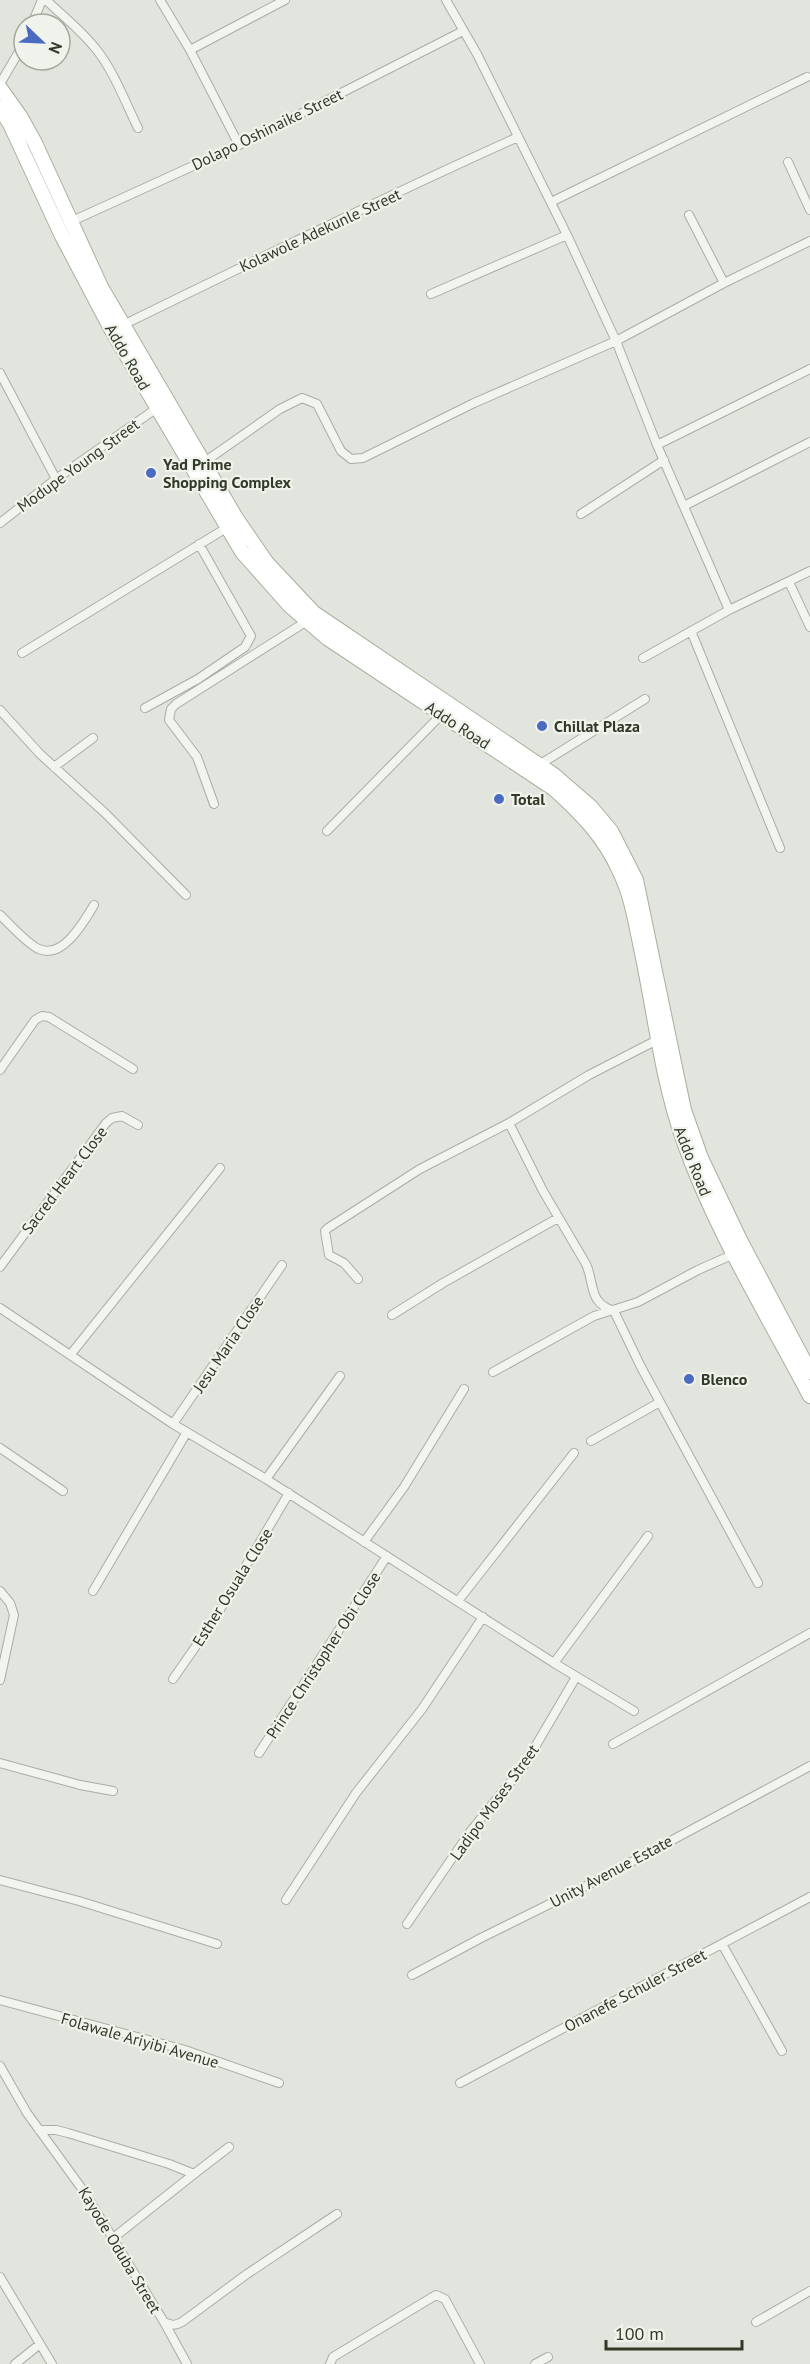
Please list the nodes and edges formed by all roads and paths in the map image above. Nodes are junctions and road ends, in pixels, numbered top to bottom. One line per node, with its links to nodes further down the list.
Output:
1 (44, 0): 11 (street)
2 (160, 0): 6 (street)
3 (285, 0): 6 (street)
4 (446, 0): 5 (street)
5 (463, 31): 12 (street); 13 (street, Dolapo Oshinaike Street)
6 (190, 50): 13 (street)
7 (12, 64): 9 (street)
8 (807, 77): 15 (street)
9 (0, 86): 18 (main road, Addo Road)
10 (0, 108): 27 (main road, Addo Road)
11 (138, 128)
12 (518, 137): 15 (street); 23 (street, Kolawole Adekunle Street)
13 (239, 145): 18 (street, Dolapo Oshinaike Street)
14 (788, 162): 16 (street)
15 (551, 202): 19 (street)
16 (810, 210)
17 (688, 215): 21 (street)
18 (70, 222): 23 (main road, Addo Road)
19 (567, 236): 22 (street); 24 (street)
20 (810, 242): 21 (street)
21 (724, 283): 24 (street)
22 (431, 294)
23 (123, 325): 31 (main road, Addo Road)
24 (616, 341): 29 (street); 31 (street)
25 (810, 369): 29 (street)
26 (0, 373): 32 (street)
27 (157, 408): 31 (main road, Addo Road); 32 (street, Modupe Young Street)
28 (810, 442): 33 (street)
29 (657, 445): 30 (street)
30 (664, 460): 33 (street); 34 (street)
31 (199, 465): 36 (main road, Addo Road); 51 (main road, Addo Road)
32 (56, 479): 35 (street, Modupe Young Street)
33 (684, 506): 40 (street)
34 (581, 514)
35 (0, 523)
36 (228, 527): 37 (street); 41 (main road, Addo Road)
37 (199, 544): 44 (street); 47 (street)
38 (810, 571): 39 (street)
39 (789, 582): 40 (street); 42 (street)
40 (729, 610): 43 (street)
41 (307, 621): 49 (main road, Addo Road); 53 (street)
42 (810, 627)
43 (691, 631): 45 (street); 55 (street)
44 (22, 653)
45 (642, 658)
46 (645, 699): 51 (street)
47 (145, 708)
48 (0, 710): 52 (street)
49 (442, 714): 54 (street); 59 (main road, Addo Road)
50 (93, 738): 52 (street)
51 (539, 765): 75 (main road, Addo Road)
52 (54, 767): 56 (street)
53 (214, 804)
54 (327, 831)
55 (780, 848)
56 (186, 895)
57 (94, 905): 58 (street)
58 (0, 915)
59 (659, 1039): 62 (street); 66 (main road, Addo Road)
60 (1, 1067): 61 (street)
61 (133, 1069)
62 (509, 1123): 65 (street); 69 (street)
63 (138, 1125): 68 (street, Sacred Heart Close)
64 (220, 1168): 73 (street)
65 (558, 1218): 71 (street); 72 (street)
66 (734, 1254): 71 (street); 78 (main road, Addo Road)
67 (282, 1265): 80 (street, Jesu Maria Close)
68 (0, 1267)
69 (358, 1279)
70 (0, 1308): 73 (street)
71 (614, 1311): 74 (street); 79 (street)
72 (392, 1315)
73 (71, 1354): 80 (street)
74 (493, 1372)
75 (810, 1372)
76 (340, 1376): 85 (street)
77 (464, 1389): 89 (street)
78 (810, 1396)
79 (660, 1402): 82 (street); 91 (street)
80 (173, 1424): 81 (street)
81 (187, 1432): 85 (street); 93 (street)
82 (591, 1441)
83 (0, 1448): 86 (street)
84 (574, 1453): 94 (street)
85 (266, 1479): 87 (street)
86 (63, 1491)
87 (289, 1493): 89 (street); 99 (street, Esther Osuala Close)
88 (648, 1536): 97 (street)
89 (364, 1542): 90 (street)
90 (387, 1556): 94 (street); 103 (street, Prince Christopher Obi Close)
91 (758, 1583)
92 (0, 1591): 100 (street)
93 (93, 1591)
94 (458, 1601): 95 (street)
95 (483, 1617): 97 (street); 109 (street)
96 (810, 1634): 102 (street)
97 (554, 1663): 98 (street)
98 (576, 1677): 101 (street); 110 (street, Ladipo Moses Street)
99 (173, 1679)
100 (0, 1680)
101 (634, 1711)
102 (613, 1744)
103 (259, 1753)
104 (0, 1763): 106 (street)
105 (810, 1766): 113 (street, Unity Avenue Estate)
106 (113, 1791)
107 (0, 1880): 111 (street)
108 (810, 1898): 112 (street, Onanefe Schuler Street)
109 (286, 1900)
110 (407, 1924)
111 (217, 1944)
112 (722, 1944): 115 (street); 118 (street, Onanefe Schuler Street)
113 (412, 1975)
114 (0, 2000): 117 (street, Folawale Ariyibi Avenue)
115 (782, 2051)
116 (0, 2066): 119 (street, Kayode Oduba Street)
117 (279, 2083)
118 (460, 2083)
119 (39, 2130): 121 (street); 123 (street, Kayode Oduba Street)
120 (229, 2147): 121 (street)
121 (194, 2174): 123 (street)
122 (337, 2214): 126 (street, Kayode Oduba Street)
123 (112, 2239): 126 (street, Kayode Oduba Street)
124 (0, 2277): 128 (street)
125 (810, 2291): 127 (street)
126 (164, 2322): 132 (street)
127 (756, 2322)
128 (40, 2344): 130 (street); 131 (street)
129 (548, 2357): 135 (street)
130 (15, 2364)
131 (52, 2364)
132 (187, 2364)
133 (330, 2364): 134 (street)
134 (480, 2364)
135 (535, 2364)

